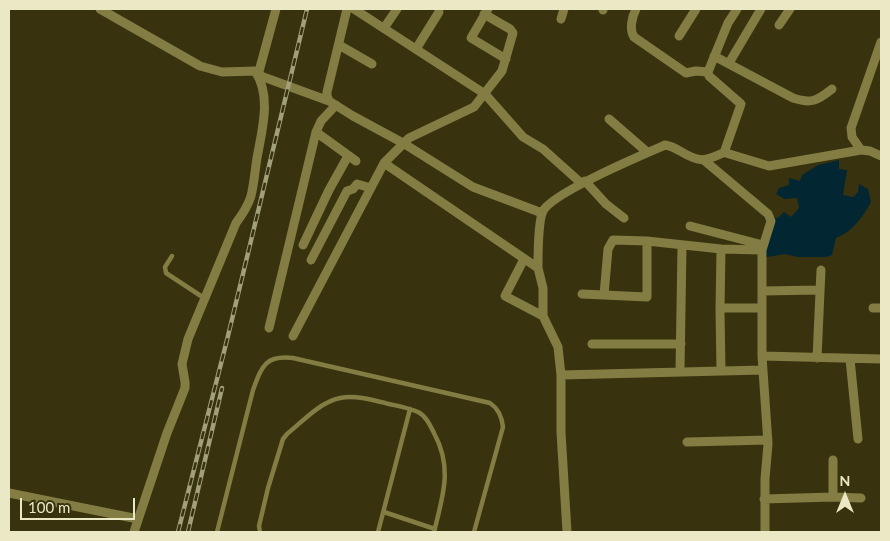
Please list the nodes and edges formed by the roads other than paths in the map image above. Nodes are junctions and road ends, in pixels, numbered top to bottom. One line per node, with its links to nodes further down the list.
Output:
1 (100, 9): 26 (street)
2 (276, 9): 26 (street)
3 (347, 9): 19 (street)
4 (354, 9): 16 (street)
5 (397, 9): 16 (street)
6 (564, 9): 14 (street)
7 (636, 9): 25 (street)
8 (696, 9): 17 (street)
9 (737, 9): 21 (street)
10 (761, 9): 23 (street)
11 (790, 9): 15 (street)
12 (439, 12): 20 (street)
13 (486, 12): 22 (street); 22 (street)
14 (561, 20)
15 (779, 25)
16 (384, 28): 20 (street)
17 (679, 36)
18 (881, 42): 33 (street)
19 (338, 45): 24 (street); 29 (street)
20 (416, 49): 28 (street)
21 (714, 56): 23 (street); 25 (street)
22 (506, 60): 28 (street)
23 (729, 63): 27 (street)
24 (372, 64)
25 (708, 72): 35 (street)
26 (258, 75): 29 (street); 58 (street)
27 (832, 90)
28 (485, 94): 32 (street); 39 (street)
29 (332, 103): 31 (street); 32 (street)
30 (609, 119): 34 (street)
31 (316, 132): 45 (street); 62 (street)
32 (403, 143): 38 (street); 41 (street)
33 (861, 150): 35 (street); 36 (street)
34 (647, 152): 37 (street); 39 (street)
35 (725, 152): 37 (street)
36 (881, 156)
37 (705, 161): 47 (street)
38 (384, 163): 40 (street); 50 (street)
39 (583, 182): 41 (street); 42 (street)
40 (371, 188): 51 (street); 63 (street)
41 (542, 213): 52 (street)
42 (624, 218)
43 (690, 226): 47 (street)
44 (648, 242): 46 (street); 57 (street); 57 (street)
45 (303, 245)
46 (682, 246): 48 (street); 65 (street)
47 (762, 248): 48 (street); 55 (street)
48 (721, 249): 59 (street)
49 (172, 256): 58 (lane)
50 (524, 259): 52 (street); 61 (street)
51 (311, 260)
52 (538, 268): 61 (street)
53 (821, 270): 54 (street)
54 (820, 290): 55 (street); 67 (street)
55 (762, 291): 60 (street)
56 (582, 294): 57 (street)
57 (604, 295)
58 (204, 298): 84 (street)
59 (720, 308): 60 (street); 72 (street)
60 (761, 308): 66 (street)
61 (543, 316): 73 (street)
62 (269, 328)
63 (293, 336)
64 (592, 344): 65 (street)
65 (681, 344): 71 (street)
66 (762, 356): 67 (street); 70 (street)
67 (817, 358): 68 (street)
68 (850, 359): 69 (street); 75 (street)
69 (881, 360)
70 (763, 370): 72 (street); 76 (street)
71 (680, 371): 72 (street); 73 (street)
72 (721, 371)
73 (561, 375): 91 (street)
74 (410, 410): 83 (lane); 85 (lane); 88 (lane)
75 (858, 439)
76 (768, 440): 77 (street); 82 (street)
77 (687, 442)
78 (833, 460): 80 (street)
79 (9, 493): 84 (street)
80 (833, 497): 81 (street); 82 (street)
81 (861, 498)
82 (764, 499): 92 (street)
83 (384, 512): 85 (lane); 89 (lane)
84 (138, 519): 86 (street)
85 (435, 531)
86 (134, 532)
87 (217, 532): 90 (lane)
88 (260, 532)
89 (378, 532)
90 (474, 532)
91 (567, 532)
92 (765, 532)

